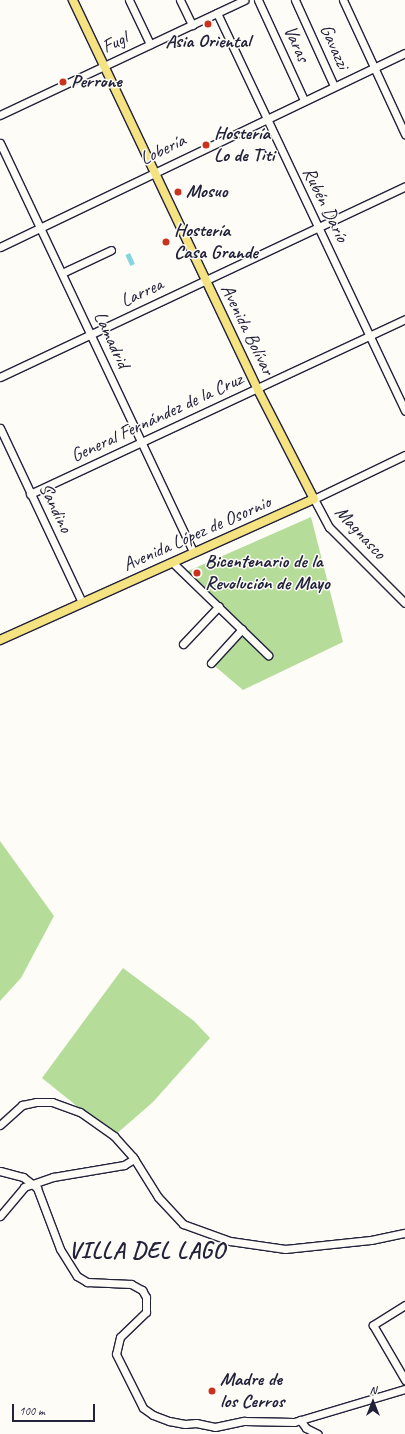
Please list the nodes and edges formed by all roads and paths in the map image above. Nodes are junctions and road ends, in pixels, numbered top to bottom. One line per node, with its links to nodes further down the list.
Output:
1 (73, 0): 13 (main road, Avenida Bolívar)
2 (129, 0): 11 (street)
3 (180, 0): 10 (street)
4 (244, 0): 8 (street, Fugl)
5 (258, 0): 16 (street, Varas)
6 (295, 0): 15 (street, Gavazzi)
7 (343, 0): 14 (street)
8 (232, 2): 9 (street, Fugl)
9 (217, 13): 10 (street, Fugl); 18 (street, Rubén Darío)
10 (192, 25): 11 (street, Fugl)
11 (150, 44): 13 (street, Fugl)
12 (405, 53): 14 (street, Lobería)
13 (104, 66): 17 (street, Fugl); 21 (main road, Avenida Bolívar)
14 (374, 67): 15 (street, Lobería); 19 (street)
15 (334, 86): 16 (street, Lobería)
16 (304, 100): 18 (street, Lobería)
17 (0, 115)
18 (266, 119): 21 (street, Lobería); 24 (street, Rubén Darío)
19 (405, 134)
20 (0, 143): 23 (street, Lamadrid)
21 (154, 172): 23 (street, Lobería); 28 (main road, Avenida Bolívar)
22 (405, 186): 24 (street, Larrea)
23 (40, 228): 25 (street, Lobería); 27 (street, Lamadrid)
24 (318, 228): 28 (street, Larrea); 31 (street, Rubén Darío)
25 (0, 247)
26 (111, 250): 27 (street)
27 (62, 274): 30 (street, Lamadrid)
28 (206, 281): 30 (street, Larrea); 33 (main road, Avenida Bolívar)
29 (405, 319): 31 (street, General Fernández de la Cruz)
30 (91, 335): 32 (street, Larrea); 36 (street, Lamadrid)
31 (370, 336): 33 (street, General Fernández de la Cruz); 34 (street, Rubén Darío)
32 (0, 377)
33 (258, 390): 36 (street, General Fernández de la Cruz); 39 (main road, Avenida Bolívar)
34 (405, 411)
35 (0, 428): 38 (street, Sandino)
36 (142, 443): 38 (street, General Fernández de la Cruz); 40 (street, Lamadrid)
37 (405, 455): 39 (street, Avenida López de Osornio)
38 (30, 494): 42 (street, Sandino)
39 (314, 499): 40 (main road, Avenida López de Osornio); 43 (street, Magnasco)
40 (194, 552): 41 (main road, Avenida López de Osornio)
41 (172, 562): 42 (main road, Avenida López de Osornio); 44 (street)
42 (82, 602): 46 (main road, Avenida López de Osornio)
43 (405, 603)
44 (219, 606): 45 (street); 47 (street)
45 (242, 629): 48 (street); 49 (street)
46 (0, 640)
47 (183, 644)
48 (268, 655)
49 (211, 663)
50 (0, 1125): 51 (street)
51 (134, 1159): 53 (street); 55 (street)
52 (0, 1171): 53 (street)
53 (32, 1184): 54 (street); 59 (street)
54 (0, 1216)
55 (405, 1233)
56 (405, 1305): 57 (street)
57 (405, 1380)
58 (405, 1389): 59 (street)
59 (300, 1420): 60 (street)
60 (318, 1434)

